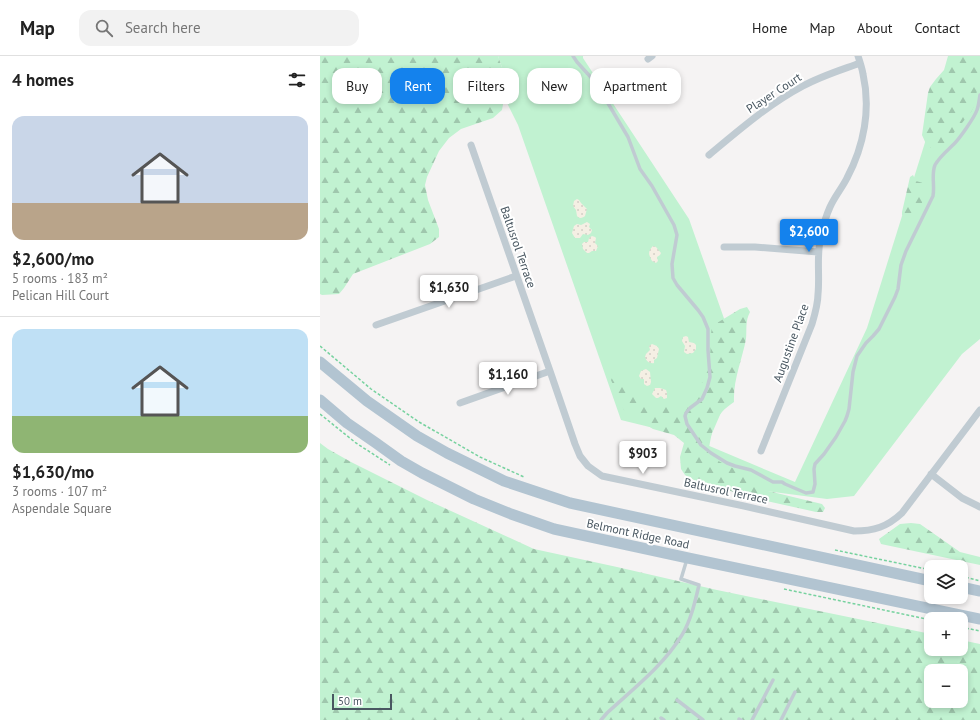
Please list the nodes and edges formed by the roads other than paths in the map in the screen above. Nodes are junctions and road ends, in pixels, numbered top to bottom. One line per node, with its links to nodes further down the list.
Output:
1 (573, 56): 3 (lane)
2 (859, 60): 5 (street, Player Court); 7 (street, Augustine Place)
3 (980, 95)
4 (471, 145): 8 (street, Baltusrol Terrace)
5 (709, 155)
6 (724, 248): 7 (street)
7 (818, 252): 15 (street, Augustine Place)
8 (516, 276): 9 (street); 11 (street, Baltusrol Terrace)
9 (376, 325)
10 (320, 362): 19 (main road, Belmont Ridge Road)
11 (550, 371): 13 (street); 16 (street, Baltusrol Terrace)
12 (320, 400): 18 (main road, Belmont Ridge Road)
13 (460, 403)
14 (980, 410): 16 (street, Baltusrol Terrace)
15 (762, 451)
16 (931, 474): 17 (street)
17 (980, 507)
18 (688, 558): 22 (main road, Belmont Ridge Road); 26 (lane)
19 (924, 579)
20 (968, 588): 21 (main road)
21 (980, 591)
22 (980, 619)
23 (773, 680): 28 (lane)
24 (795, 692): 29 (lane)
25 (677, 700): 27 (lane)
26 (600, 720)
27 (703, 720)
28 (752, 720)
29 (781, 720)

